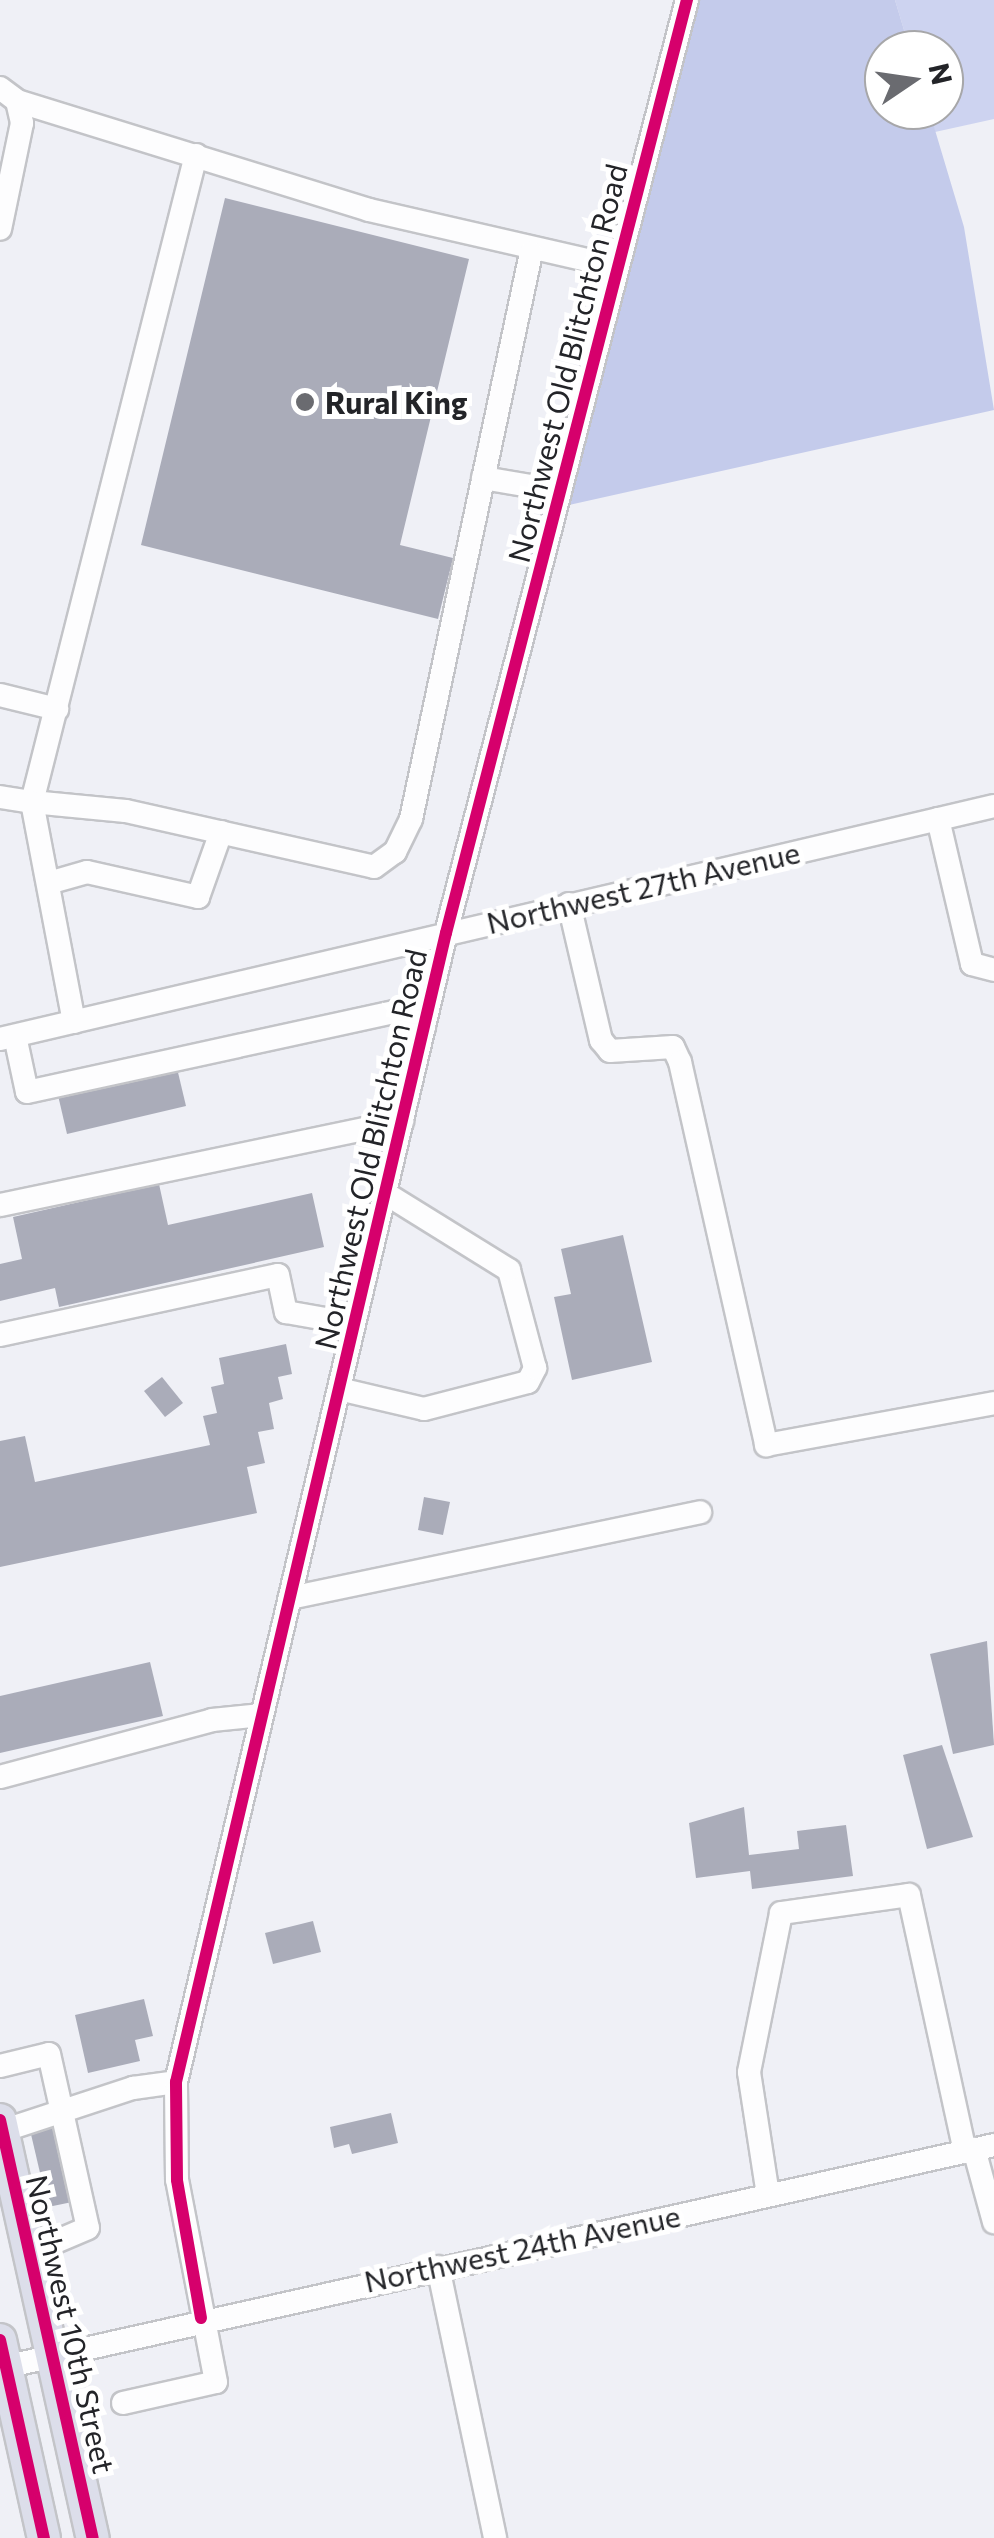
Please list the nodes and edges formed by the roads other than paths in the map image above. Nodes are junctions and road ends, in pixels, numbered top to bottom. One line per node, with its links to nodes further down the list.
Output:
1 (687, 0): 6 (street, Northwest Old Blitchton Road)
2 (9, 94): 3 (street); 4 (street)
3 (196, 155): 5 (street); 10 (street)
4 (0, 230)
5 (531, 252): 6 (street); 7 (street)
6 (617, 268): 8 (street, Northwest Old Blitchton Road)
7 (483, 478): 8 (street); 15 (street)
8 (560, 491): 18 (street, Northwest Old Blitchton Road)
9 (0, 694): 10 (street)
10 (57, 709): 12 (street)
11 (0, 796): 12 (street)
12 (32, 802): 15 (street); 16 (street)
13 (994, 806): 14 (street, Northwest 27th Avenue)
14 (938, 819): 17 (street, Northwest 27th Avenue); 19 (street)
15 (221, 832): 16 (street)
16 (52, 882): 20 (street)
17 (569, 904): 18 (street, Northwest 27th Avenue); 29 (street)
18 (446, 934): 20 (street, Northwest 27th Avenue); 21 (street, Northwest Old Blitchton Road)
19 (994, 970)
20 (74, 1022): 22 (street, Northwest 27th Avenue)
21 (424, 1026): 22 (street); 23 (street, Northwest Old Blitchton Road)
22 (8, 1037)
23 (402, 1121): 24 (street, Northwest Old Blitchton Road); 25 (street)
24 (385, 1193): 26 (street, Northwest Old Blitchton Road); 28 (street)
25 (0, 1205)
26 (354, 1324): 27 (street); 28 (street, Northwest Old Blitchton Road)
27 (0, 1335)
28 (339, 1389): 31 (street, Northwest Old Blitchton Road)
29 (994, 1403)
30 (700, 1512): 31 (street)
31 (290, 1598): 32 (street, Northwest Old Blitchton Road)
32 (262, 1715): 33 (street); 35 (street, Northwest Old Blitchton Road)
33 (0, 1777)
34 (0, 2066): 36 (street)
35 (176, 2082): 36 (street); 43 (street, Northwest Old Blitchton Road)
36 (63, 2108): 37 (street); 41 (street)
37 (1, 2126): 41 (highway, Northwest 10th Street)
38 (977, 2149): 39 (street, Northwest 24th Avenue); 39 (street); 40 (street)
39 (768, 2195): 42 (street, Northwest 24th Avenue)
40 (994, 2222)
41 (29, 2253): 44 (highway, Northwest 10th Street)
42 (438, 2266): 43 (street, Northwest 24th Avenue); 49 (street)
43 (201, 2318): 44 (street, Northwest 24th Avenue); 46 (street, Northwest Old Blitchton Road)
44 (52, 2354): 45 (street, Northwest 24th Avenue); 48 (highway, Northwest 10th Street)
45 (2, 2358): 47 (highway)
46 (123, 2403)
47 (39, 2531)
48 (93, 2538)
49 (495, 2538)

